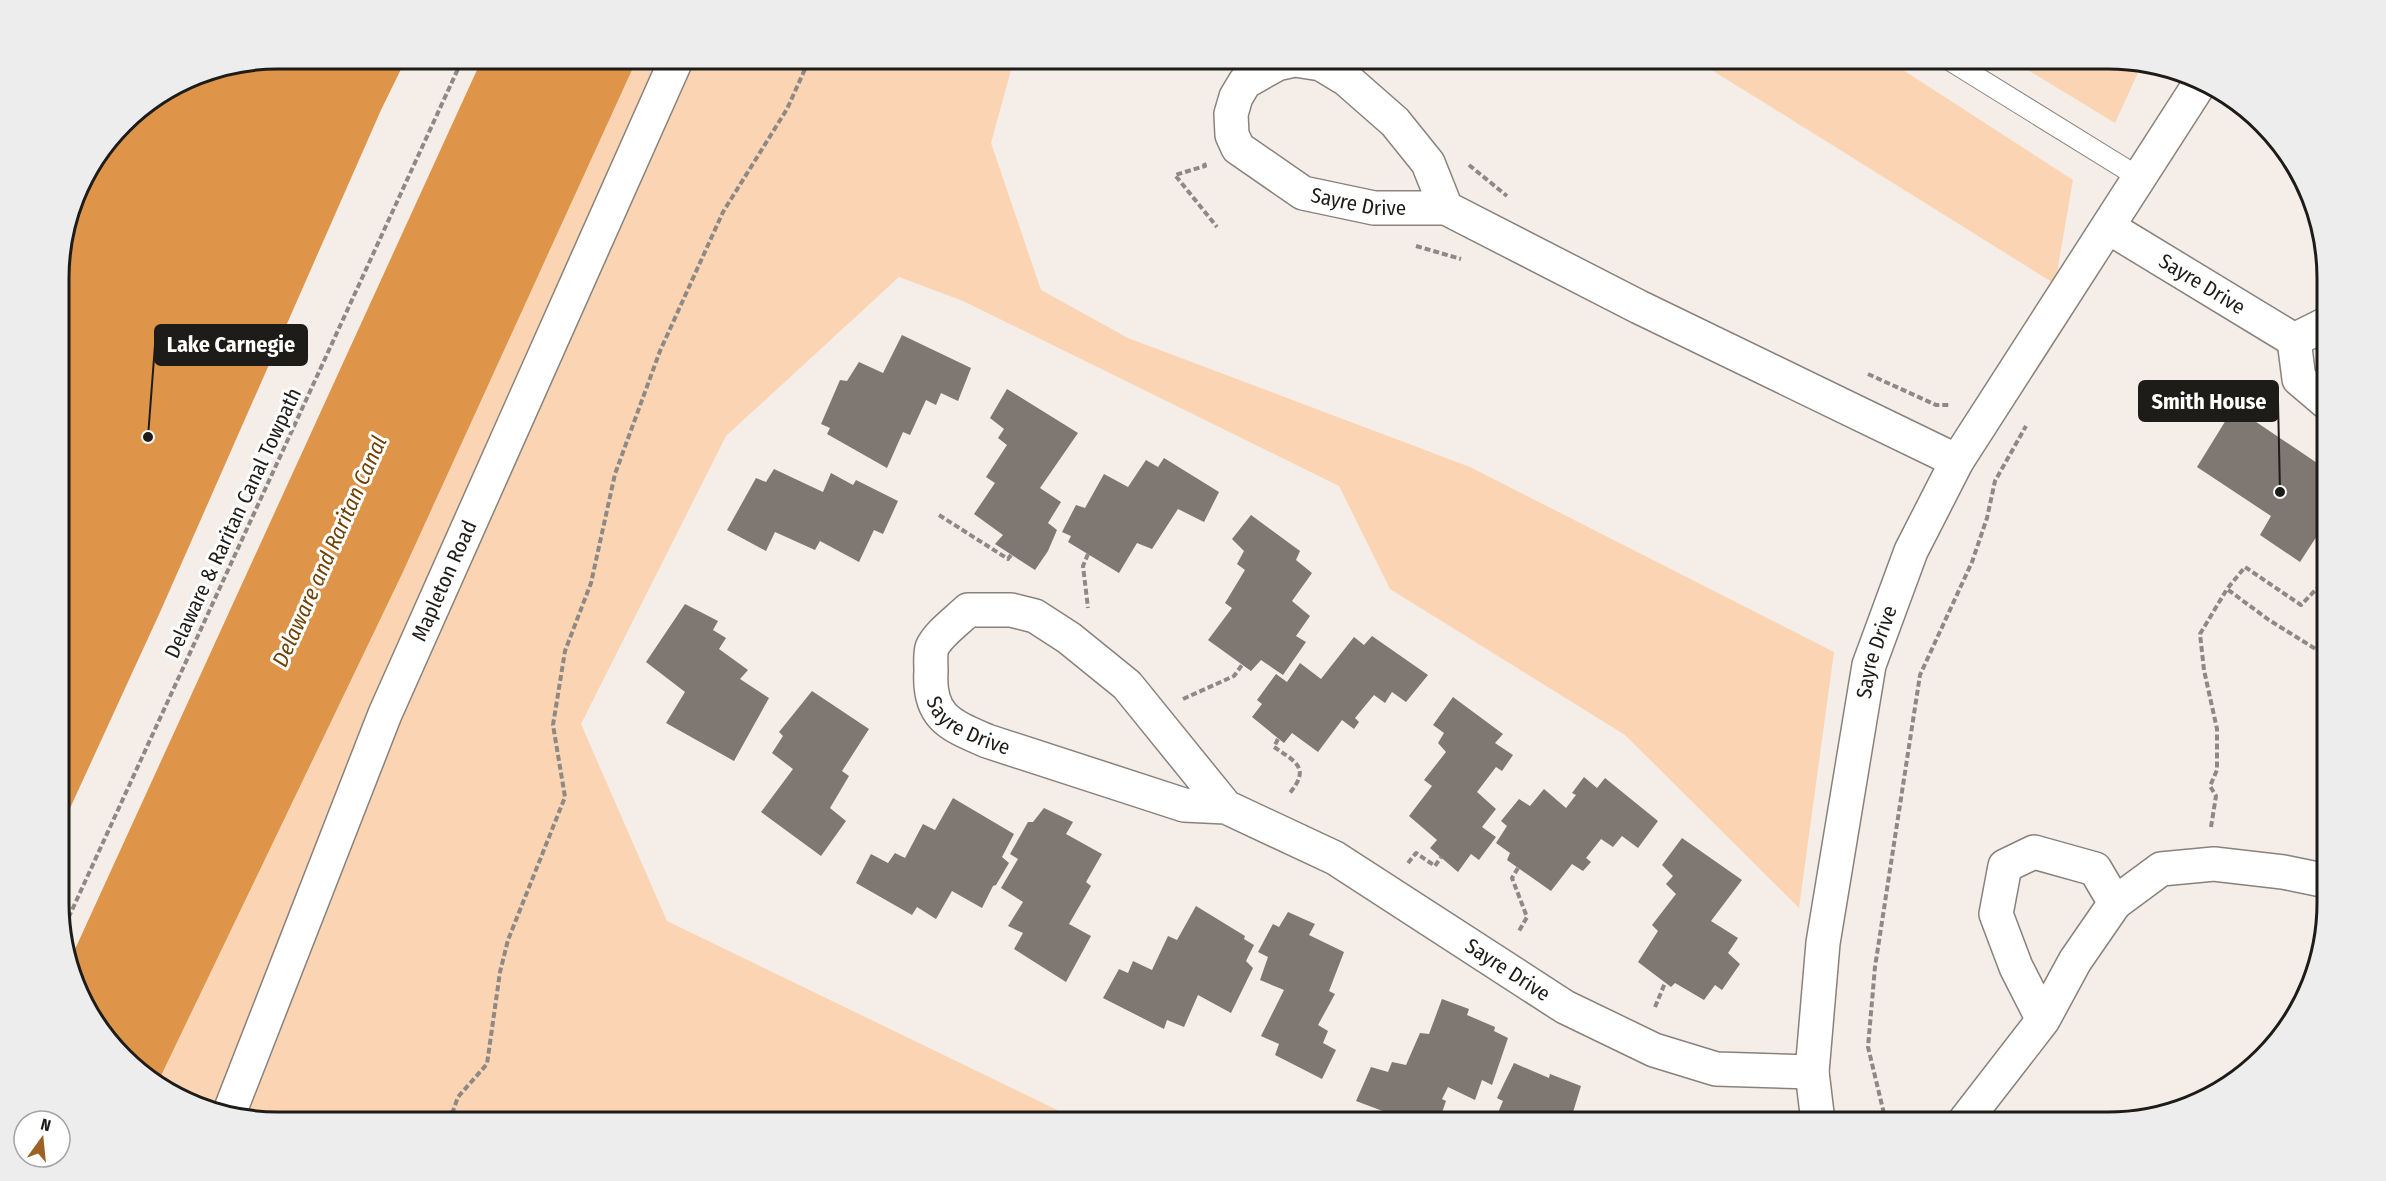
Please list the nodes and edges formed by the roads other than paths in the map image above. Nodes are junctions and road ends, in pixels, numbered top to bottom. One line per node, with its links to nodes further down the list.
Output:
1 (672, 69): 18 (street, Mapleton Road)
2 (1267, 69): 7 (street, Sayre Drive)
3 (1330, 69): 7 (street, Sayre Drive)
4 (1964, 69): 6 (lane)
5 (2196, 89): 6 (street, Sayre Drive)
6 (2140, 178): 8 (street, Sayre Drive)
7 (1446, 208): 12 (street, Sayre Drive)
8 (2108, 227): 10 (street, Sayre Drive); 12 (street, Sayre Drive)
9 (2317, 328): 10 (street)
10 (2294, 340): 11 (street)
11 (2317, 394)
12 (1957, 461): 17 (street, Sayre Drive)
13 (1226, 807): 13 (street, Sayre Drive); 17 (street, Sayre Drive)
14 (2317, 879): 15 (street)
15 (2115, 903): 16 (street); 16 (street)
16 (2043, 1020): 20 (street)
17 (1812, 1072): 19 (street, Sayre Drive)
18 (232, 1107)
19 (1817, 1112)
20 (1972, 1112)

